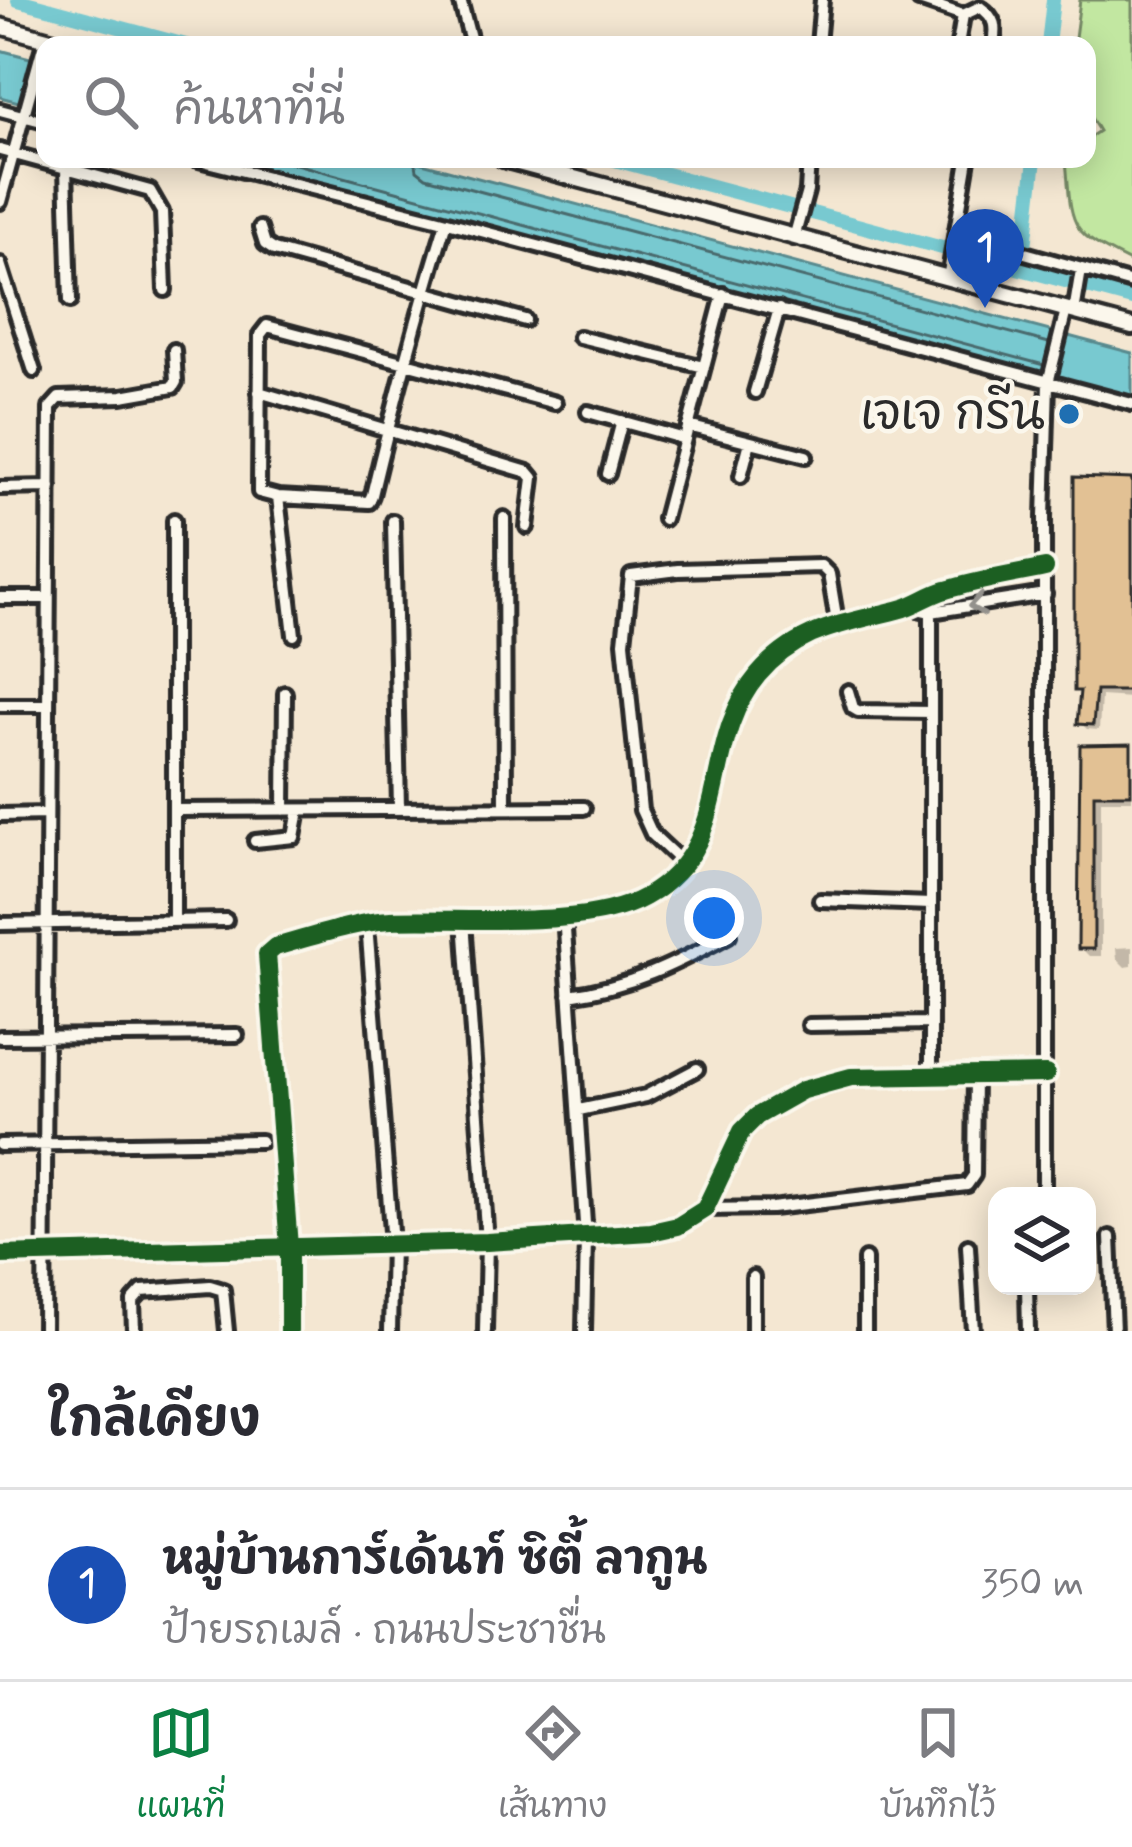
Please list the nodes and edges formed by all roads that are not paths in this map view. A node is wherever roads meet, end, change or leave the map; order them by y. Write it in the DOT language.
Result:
graph roads {
  1 [pos="460,0"];
  2 [pos="822,0"];
  3 [pos="919,0"];
  4 [pos="980,3"];
  5 [pos="963,15"];
  6 [pos="0,26"];
  7 [pos="36,36"];
  8 [pos="470,36"];
  9 [pos="819,36"];
  10 [pos="960,36"];
  11 [pos="994,36"];
  12 [pos="36,77"];
  13 [pos="0,110"];
  14 [pos="27,112"];
  15 [pos="36,117"];
  16 [pos="0,150"];
  17 [pos="14,153"];
  18 [pos="36,159"];
  19 [pos="65,168"];
  20 [pos="231,168"];
  21 [pos="536,168"];
  22 [pos="808,168"];
  23 [pos="967,168"];
  24 [pos="0,202"];
  25 [pos="446,222"];
  26 [pos="260,228"];
  27 [pos="956,237"];
  28 [pos="794,238"];
  29 [pos="0,264"];
  30 [pos="1081,273"];
  31 [pos="948,279"];
  32 [pos="1132,284"];
  33 [pos="165,290"];
  34 [pos="424,292"];
  35 [pos="723,294"];
  36 [pos="70,302"];
  37 [pos="779,309"];
  38 [pos="1070,311"];
  39 [pos="526,320"];
  40 [pos="1132,327"];
  41 [pos="579,337"];
  42 [pos="174,350"];
  43 [pos="406,362"];
  44 [pos="704,367"];
  45 [pos="34,371"];
  46 [pos="1048,382"];
  47 [pos="259,392"];
  48 [pos="754,392"];
  49 [pos="555,404"];
  50 [pos="1132,404"];
  51 [pos="588,412"];
  52 [pos="622,421"];
  53 [pos="388,431"];
  54 [pos="687,433"];
  55 [pos="750,442"];
  56 [pos="806,456"];
  57 [pos="608,474"];
  58 [pos="741,476"];
  59 [pos="50,487"];
  60 [pos="0,488"];
  61 [pos="278,497"];
  62 [pos="504,518"];
  63 [pos="664,519"];
  64 [pos="174,520"];
  65 [pos="393,521"];
  66 [pos="527,527"];
  67 [pos="1045,568"];
  68 [pos="1045,594"];
  69 [pos="932,595"];
  70 [pos="0,598"];
  71 [pos="46,598"];
  72 [pos="909,607"];
  73 [pos="932,612"];
  74 [pos="837,622"];
  75 [pos="294,635"];
  76 [pos="848,691"];
  77 [pos="285,693"];
  78 [pos="47,704"];
  79 [pos="0,705"];
  80 [pos="932,712"];
  81 [pos="506,807"];
  82 [pos="399,808"];
  83 [pos="584,808"];
  84 [pos="174,810"];
  85 [pos="284,810"];
  86 [pos="299,810"];
  87 [pos="46,814"];
  88 [pos="0,815"];
  89 [pos="256,841"];
  90 [pos="685,864"];
  91 [pos="820,900"];
  92 [pos="931,904"];
  93 [pos="564,915"];
  94 [pos="226,920"];
  95 [pos="464,920"];
  96 [pos="174,921"];
  97 [pos="48,923"];
  98 [pos="0,924"];
  99 [pos="368,924"];
  100 [pos="729,934"];
  101 [pos="569,995"];
  102 [pos="931,1023"];
  103 [pos="809,1025"];
  104 [pos="237,1035"];
  105 [pos="48,1036"];
  106 [pos="0,1037"];
  107 [pos="698,1069"];
  108 [pos="975,1073"];
  109 [pos="931,1074"];
  110 [pos="1046,1074"];
  111 [pos="579,1110"];
  112 [pos="261,1141"];
  113 [pos="0,1145"];
  114 [pos="46,1145"];
  115 [pos="1044,1187"];
  116 [pos="705,1209"];
  117 [pos="1111,1237"];
  118 [pos="586,1238"];
  119 [pos="487,1243"];
  120 [pos="392,1244"];
  121 [pos="968,1246"];
  122 [pos="289,1247"];
  123 [pos="0,1255"];
  124 [pos="45,1255"];
  125 [pos="865,1258"];
  126 [pos="753,1277"];
  127 [pos="1027,1295"];
  128 [pos="44,1331"];
  129 [pos="134,1331"];
  130 [pos="227,1331"];
  131 [pos="289,1331"];
  132 [pos="390,1331"];
  133 [pos="485,1331"];
  134 [pos="584,1331"];
  135 [pos="753,1331"];
  136 [pos="865,1331"];
  137 [pos="973,1331"];
  138 [pos="1028,1331"];
  139 [pos="1114,1331"];
  1 -- 8 [label="street"];
  2 -- 9 [label="street"];
  3 -- 5 [label="street"];
  4 -- 5 [label="street"];
  4 -- 11 [label="street"];
  5 -- 10 [label="street"];
  6 -- 7 [label="main road"];
  12 -- 14 [label="street"];
  13 -- 14 [label="street"];
  14 -- 15 [label="street"];
  14 -- 17 [label="street"];
  16 -- 17 [label="street"];
  17 -- 18 [label="street"];
  17 -- 24 [label="street"];
  19 -- 33 [label="street"];
  19 -- 36 [label="street"];
  20 -- 25 [label="street"];
  21 -- 28 [label="main road"];
  22 -- 28 [label="street"];
  23 -- 27 [label="street"];
  25 -- 34 [label="street"];
  25 -- 35 [label="street"];
  26 -- 34 [label="street"];
  27 -- 30 [label="street"];
  27 -- 31 [label="street"];
  28 -- 31 [label="main road"];
  29 -- 45 [label="street"];
  30 -- 32 [label="street"];
  30 -- 38 [label="street"];
  31 -- 38 [label="main road"];
  34 -- 39 [label="street"];
  34 -- 43 [label="street"];
  35 -- 37 [label="street"];
  35 -- 44 [label="street"];
  37 -- 46 [label="street"];
  37 -- 48 [label="street"];
  38 -- 40 [label="main road"];
  38 -- 46 [label="street"];
  41 -- 44 [label="street"];
  42 -- 59 [label="street"];
  43 -- 47 [label="street"];
  43 -- 49 [label="street"];
  43 -- 53 [label="street"];
  44 -- 54 [label="street"];
  46 -- 50 [label="street"];
  46 -- 67 [label="street"];
  47 -- 53 [label="street"];
  47 -- 61 [label="street"];
  51 -- 52 [label="street"];
  52 -- 54 [label="street"];
  52 -- 57 [label="street"];
  53 -- 61 [label="street"];
  53 -- 66 [label="street"];
  54 -- 55 [label="street"];
  54 -- 63 [label="street"];
  55 -- 56 [label="street"];
  55 -- 58 [label="street"];
  59 -- 60 [label="street"];
  59 -- 71 [label="street"];
  61 -- 75 [label="street"];
  62 -- 81 [label="street"];
  64 -- 84 [label="street"];
  65 -- 82 [label="street"];
  67 -- 68 [label="street"];
  67 -- 69 [label="street"];
  68 -- 73 [label="street, one-way"];
  68 -- 110 [label="street"];
  69 -- 72 [label="street"];
  69 -- 73 [label="street"];
  70 -- 71 [label="street"];
  71 -- 78 [label="street"];
  72 -- 73 [label="street"];
  72 -- 74 [label="street"];
  73 -- 80 [label="street"];
  74 -- 90 [label="street"];
  74 -- 90 [label="street"];
  76 -- 80 [label="street"];
  77 -- 85 [label="street"];
  78 -- 79 [label="street"];
  78 -- 87 [label="street"];
  80 -- 92 [label="street"];
  81 -- 82 [label="street"];
  81 -- 83 [label="street"];
  82 -- 86 [label="street"];
  84 -- 85 [label="street"];
  84 -- 96 [label="street"];
  85 -- 86 [label="street"];
  86 -- 89 [label="street"];
  87 -- 88 [label="street"];
  87 -- 97 [label="street"];
  90 -- 93 [label="street"];
  91 -- 92 [label="street"];
  92 -- 102 [label="street"];
  93 -- 95 [label="street"];
  93 -- 101 [label="street"];
  94 -- 96 [label="street"];
  95 -- 99 [label="street"];
  95 -- 119 [label="street"];
  96 -- 97 [label="street"];
  97 -- 98 [label="street"];
  97 -- 105 [label="street"];
  99 -- 120 [label="street"];
  99 -- 122 [label="street"];
  100 -- 101 [label="street"];
  101 -- 111 [label="street"];
  102 -- 103 [label="street"];
  102 -- 109 [label="street"];
  104 -- 105 [label="street"];
  105 -- 106 [label="street"];
  105 -- 114 [label="street"];
  107 -- 111 [label="street"];
  108 -- 109 [label="street"];
  108 -- 110 [label="street"];
  108 -- 116 [label="street"];
  109 -- 116 [label="street"];
  110 -- 115 [label="street"];
  111 -- 118 [label="street"];
  112 -- 114 [label="street"];
  113 -- 114 [label="street"];
  114 -- 124 [label="street"];
  116 -- 118 [label="street"];
  117 -- 139 [label="street"];
  118 -- 119 [label="street"];
  118 -- 134 [label="street"];
  119 -- 120 [label="street"];
  119 -- 133 [label="street"];
  120 -- 122 [label="street"];
  120 -- 132 [label="street"];
  121 -- 137 [label="street"];
  122 -- 124 [label="street"];
  122 -- 131 [label="street"];
  123 -- 124 [label="street"];
  124 -- 128 [label="street"];
  125 -- 136 [label="street"];
  126 -- 135 [label="street"];
  127 -- 138 [label="street"];
  129 -- 130 [label="street"];
}
